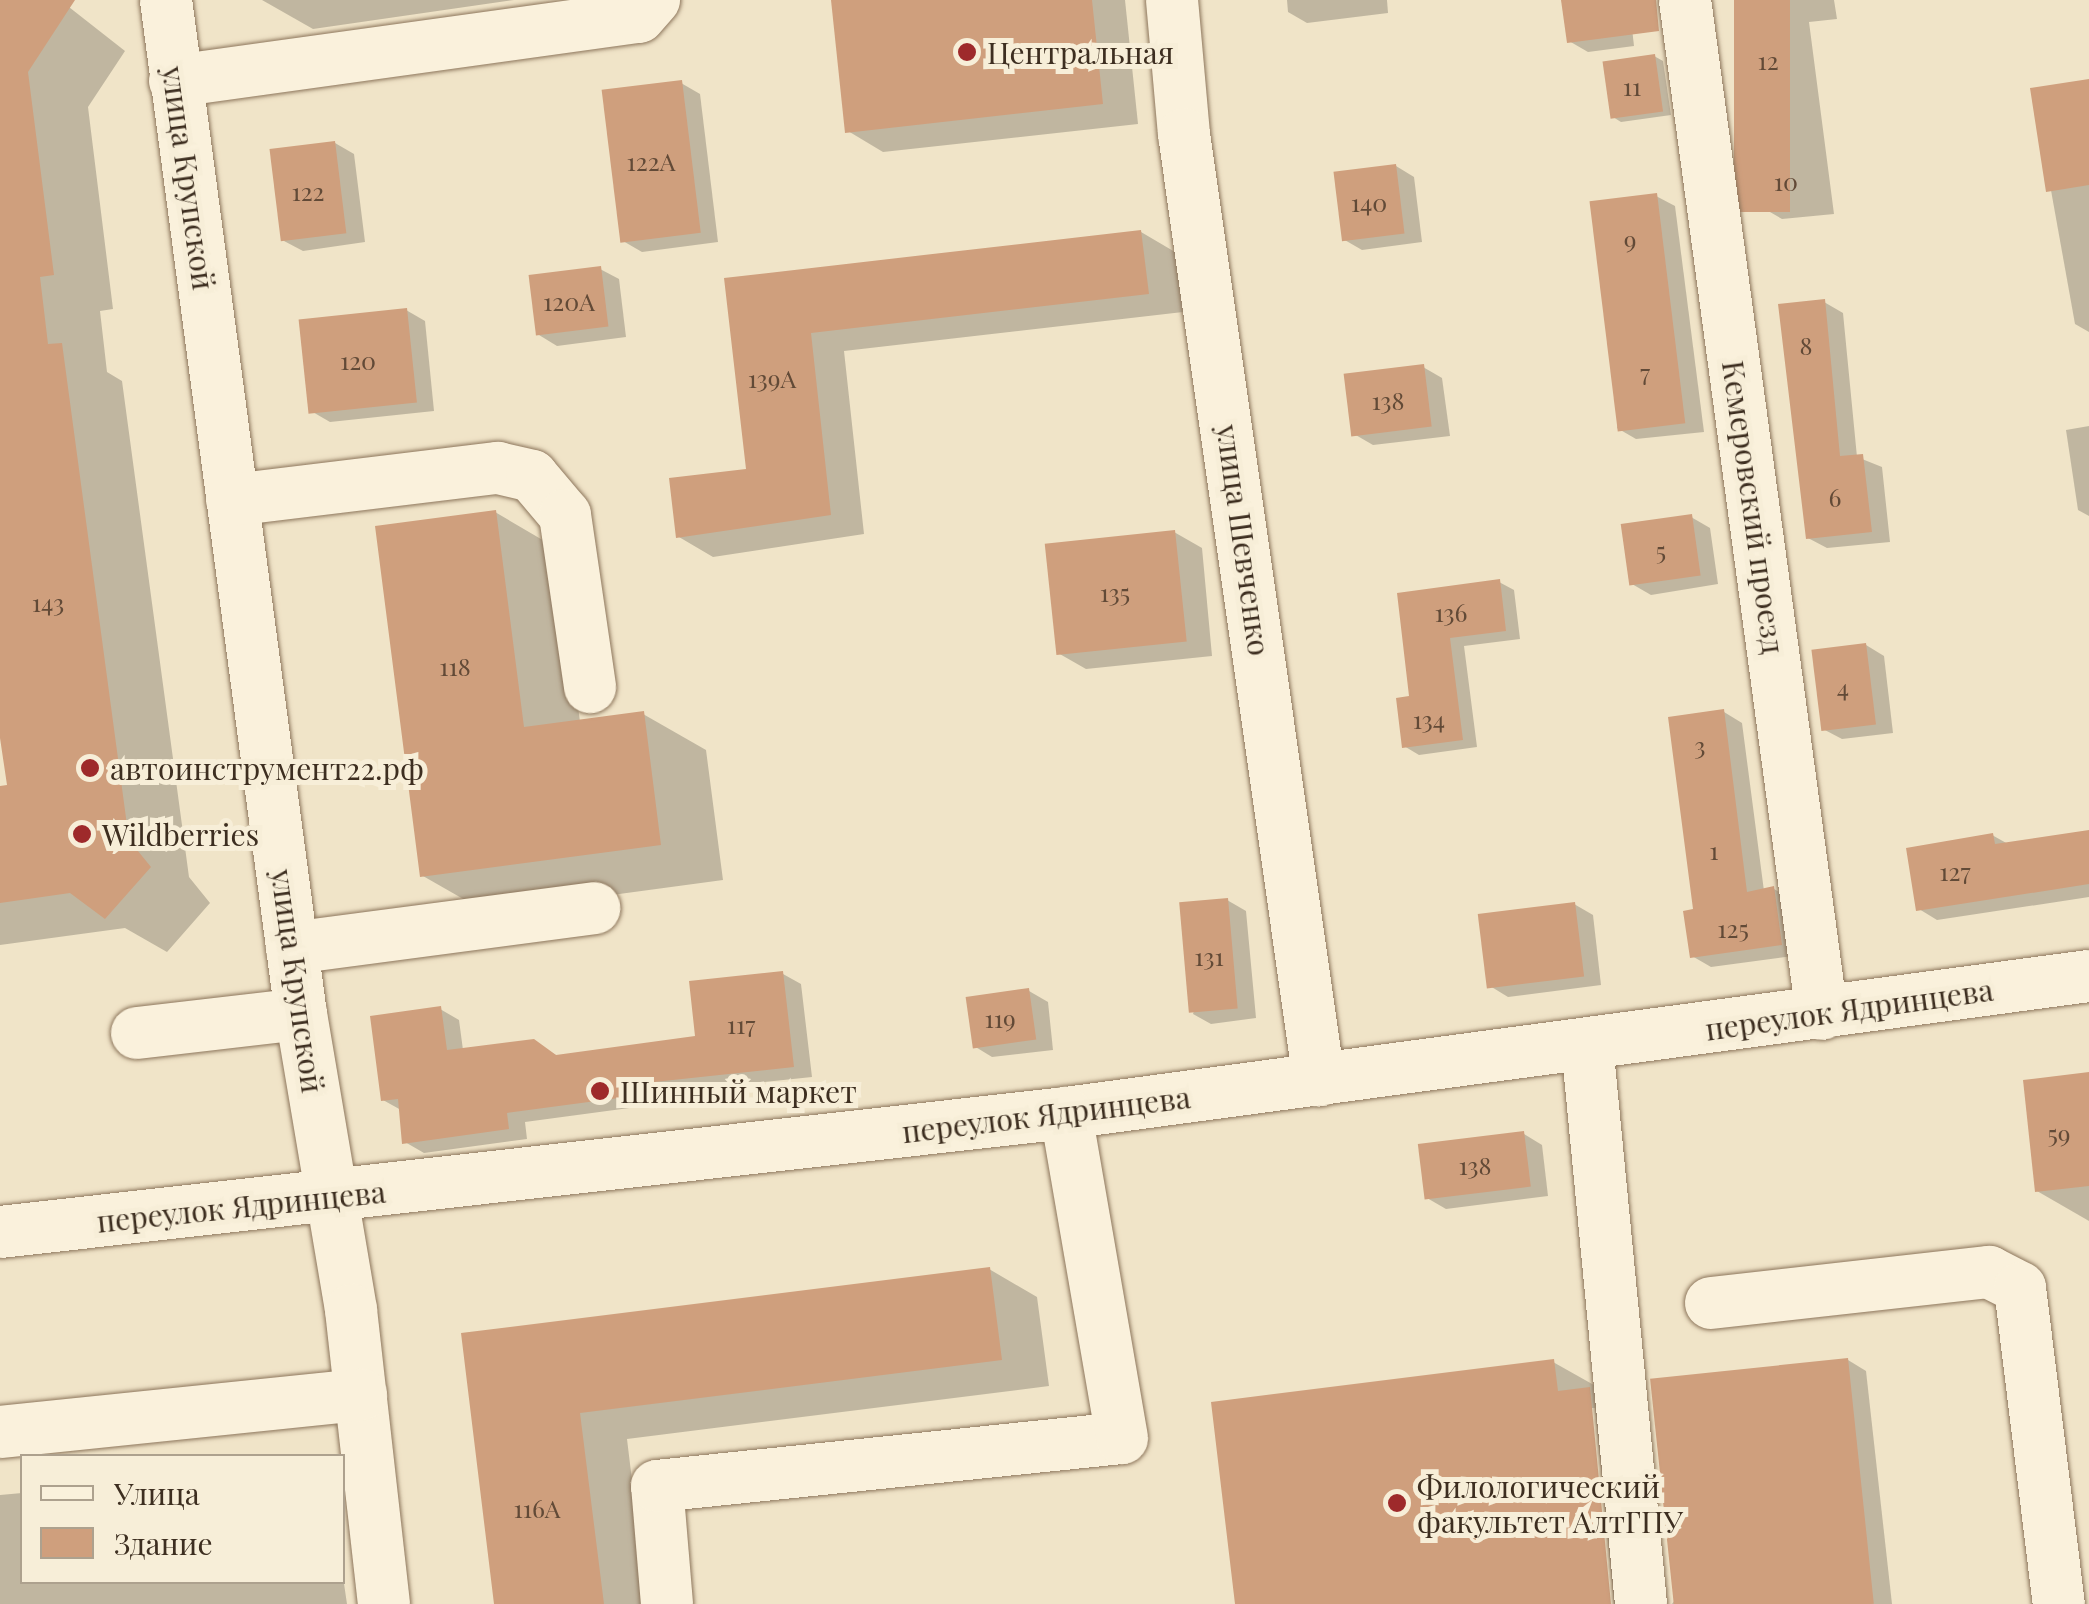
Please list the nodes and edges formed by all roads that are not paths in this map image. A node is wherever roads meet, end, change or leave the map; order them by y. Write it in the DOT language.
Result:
graph roads {
  1 [pos="166,0"];
  2 [pos="654,0"];
  3 [pos="1172,0"];
  4 [pos="1685,0"];
  5 [pos="176,81"];
  6 [pos="232,500"];
  7 [pos="590,687"];
  8 [pos="594,908"];
  9 [pos="292,948"];
  10 [pos="2089,976"];
  11 [pos="301,1014"];
  12 [pos="1822,1014"];
  13 [pos="137,1033"];
  14 [pos="1587,1044"];
  15 [pos="1319,1080"];
  16 [pos="1066,1113"];
  17 [pos="332,1196"];
  18 [pos="0,1232"];
  19 [pos="1710,1303"];
  20 [pos="361,1395"];
  21 [pos="0,1432"];
  22 [pos="384,1604"];
  23 [pos="667,1604"];
  24 [pos="1641,1604"];
  25 [pos="2059,1604"];
  1 -- 5 [label="street, улица Крупской"];
  2 -- 5 [label="street"];
  3 -- 15 [label="street, улица Шевченко"];
  4 -- 12 [label="street, Кемеровский проезд"];
  5 -- 6 [label="street, улица Крупской"];
  6 -- 7 [label="street"];
  6 -- 9 [label="street, улица Крупской"];
  8 -- 9 [label="street"];
  9 -- 11 [label="street, улица Крупской"];
  10 -- 12 [label="street, переулок Ядринцева"];
  11 -- 13 [label="street"];
  11 -- 17 [label="street, улица Крупской"];
  12 -- 14 [label="street, переулок Ядринцева"];
  14 -- 15 [label="street, переулок Ядринцева"];
  14 -- 24 [label="street"];
  15 -- 16 [label="street, переулок Ядринцева"];
  16 -- 17 [label="street, переулок Ядринцева"];
  16 -- 23 [label="street"];
  17 -- 18 [label="street, переулок Ядринцева"];
  17 -- 20 [label="street, улица Крупской"];
  19 -- 25 [label="street"];
  20 -- 21 [label="street"];
  20 -- 22 [label="street, улица Крупской"];
}
